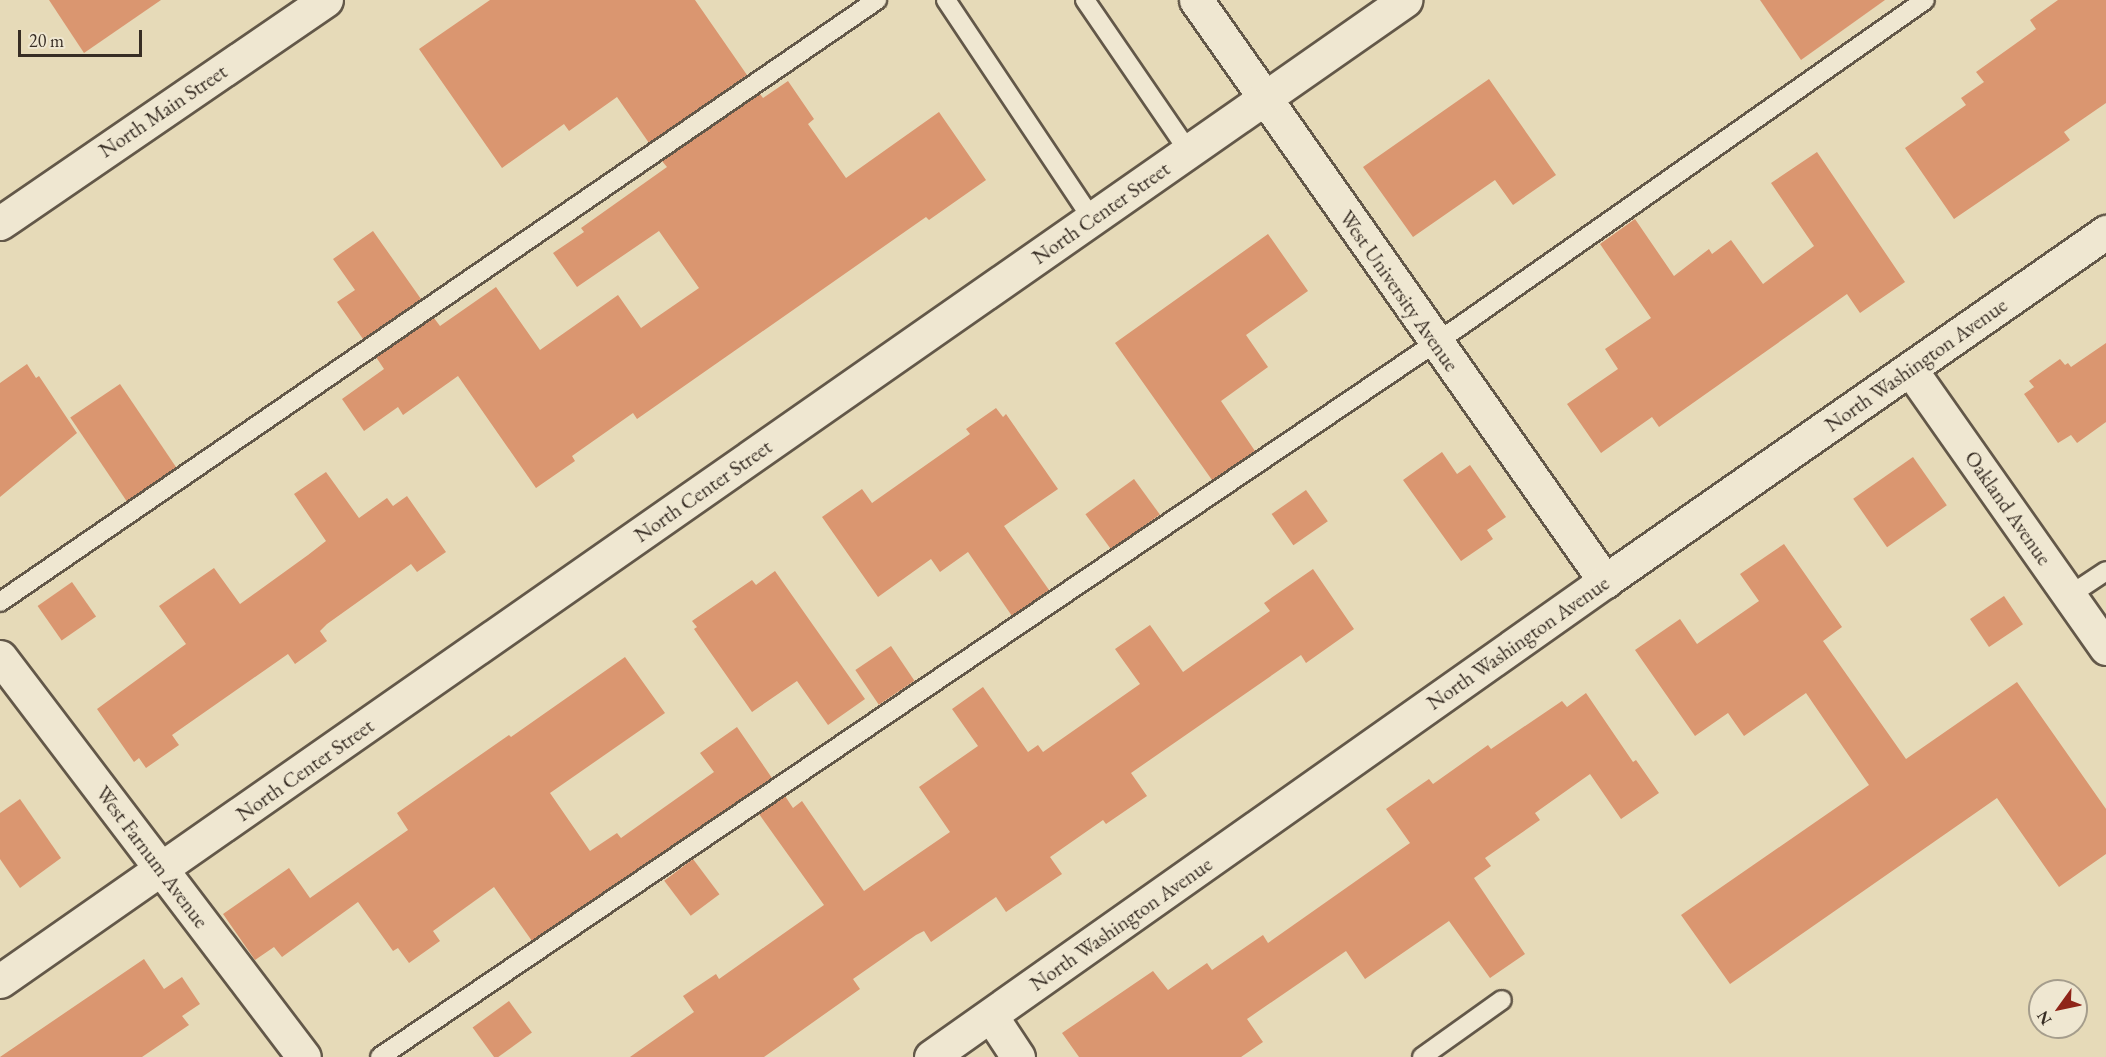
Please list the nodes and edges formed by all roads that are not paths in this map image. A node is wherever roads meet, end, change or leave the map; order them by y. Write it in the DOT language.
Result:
graph roads {
  1 [pos="326,0"];
  2 [pos="877,0"];
  3 [pos="946,0"];
  4 [pos="1085,0"];
  5 [pos="1196,0"];
  6 [pos="1405,0"];
  7 [pos="1925,0"];
  8 [pos="1264,99"];
  9 [pos="1189,152"];
  10 [pos="1092,219"];
  11 [pos="0,223"];
  12 [pos="2106,232"];
  13 [pos="1435,343"];
  14 [pos="1910,369"];
  15 [pos="2106,571"];
  16 [pos="1605,582"];
  17 [pos="2070,596"];
  18 [pos="0,602"];
  19 [pos="2106,648"];
  20 [pos="0,657"];
  21 [pos="161,870"];
  22 [pos="0,981"];
  23 [pos="1502,1000"];
  24 [pos="991,1016"];
  25 [pos="304,1057"];
  26 [pos="380,1057"];
  27 [pos="931,1057"];
  28 [pos="1018,1057"];
  29 [pos="1422,1057"];
  1 -- 11 [label="street, North Main Street"];
  2 -- 18 [label="lane"];
  3 -- 10 [label="lane"];
  4 -- 9 [label="lane"];
  5 -- 8 [label="street, West University Avenue"];
  6 -- 8 [label="street, North Center Street"];
  7 -- 13 [label="lane"];
  8 -- 9 [label="street, North Center Street"];
  8 -- 13 [label="street, West University Avenue"];
  9 -- 10 [label="street, North Center Street"];
  10 -- 21 [label="street, North Center Street"];
  12 -- 14 [label="street, North Washington Avenue"];
  13 -- 16 [label="street, West University Avenue"];
  13 -- 26 [label="lane"];
  14 -- 16 [label="street, North Washington Avenue"];
  14 -- 17 [label="street, Oakland Avenue"];
  15 -- 17 [label="lane"];
  16 -- 24 [label="street, North Washington Avenue"];
  17 -- 19 [label="street, Oakland Avenue"];
  20 -- 21 [label="street, West Farnum Avenue"];
  21 -- 22 [label="street, North Center Street"];
  21 -- 25 [label="street, West Farnum Avenue"];
  23 -- 29 [label="lane"];
  24 -- 27 [label="street, North Washington Avenue"];
  24 -- 28 [label="street"];
}
